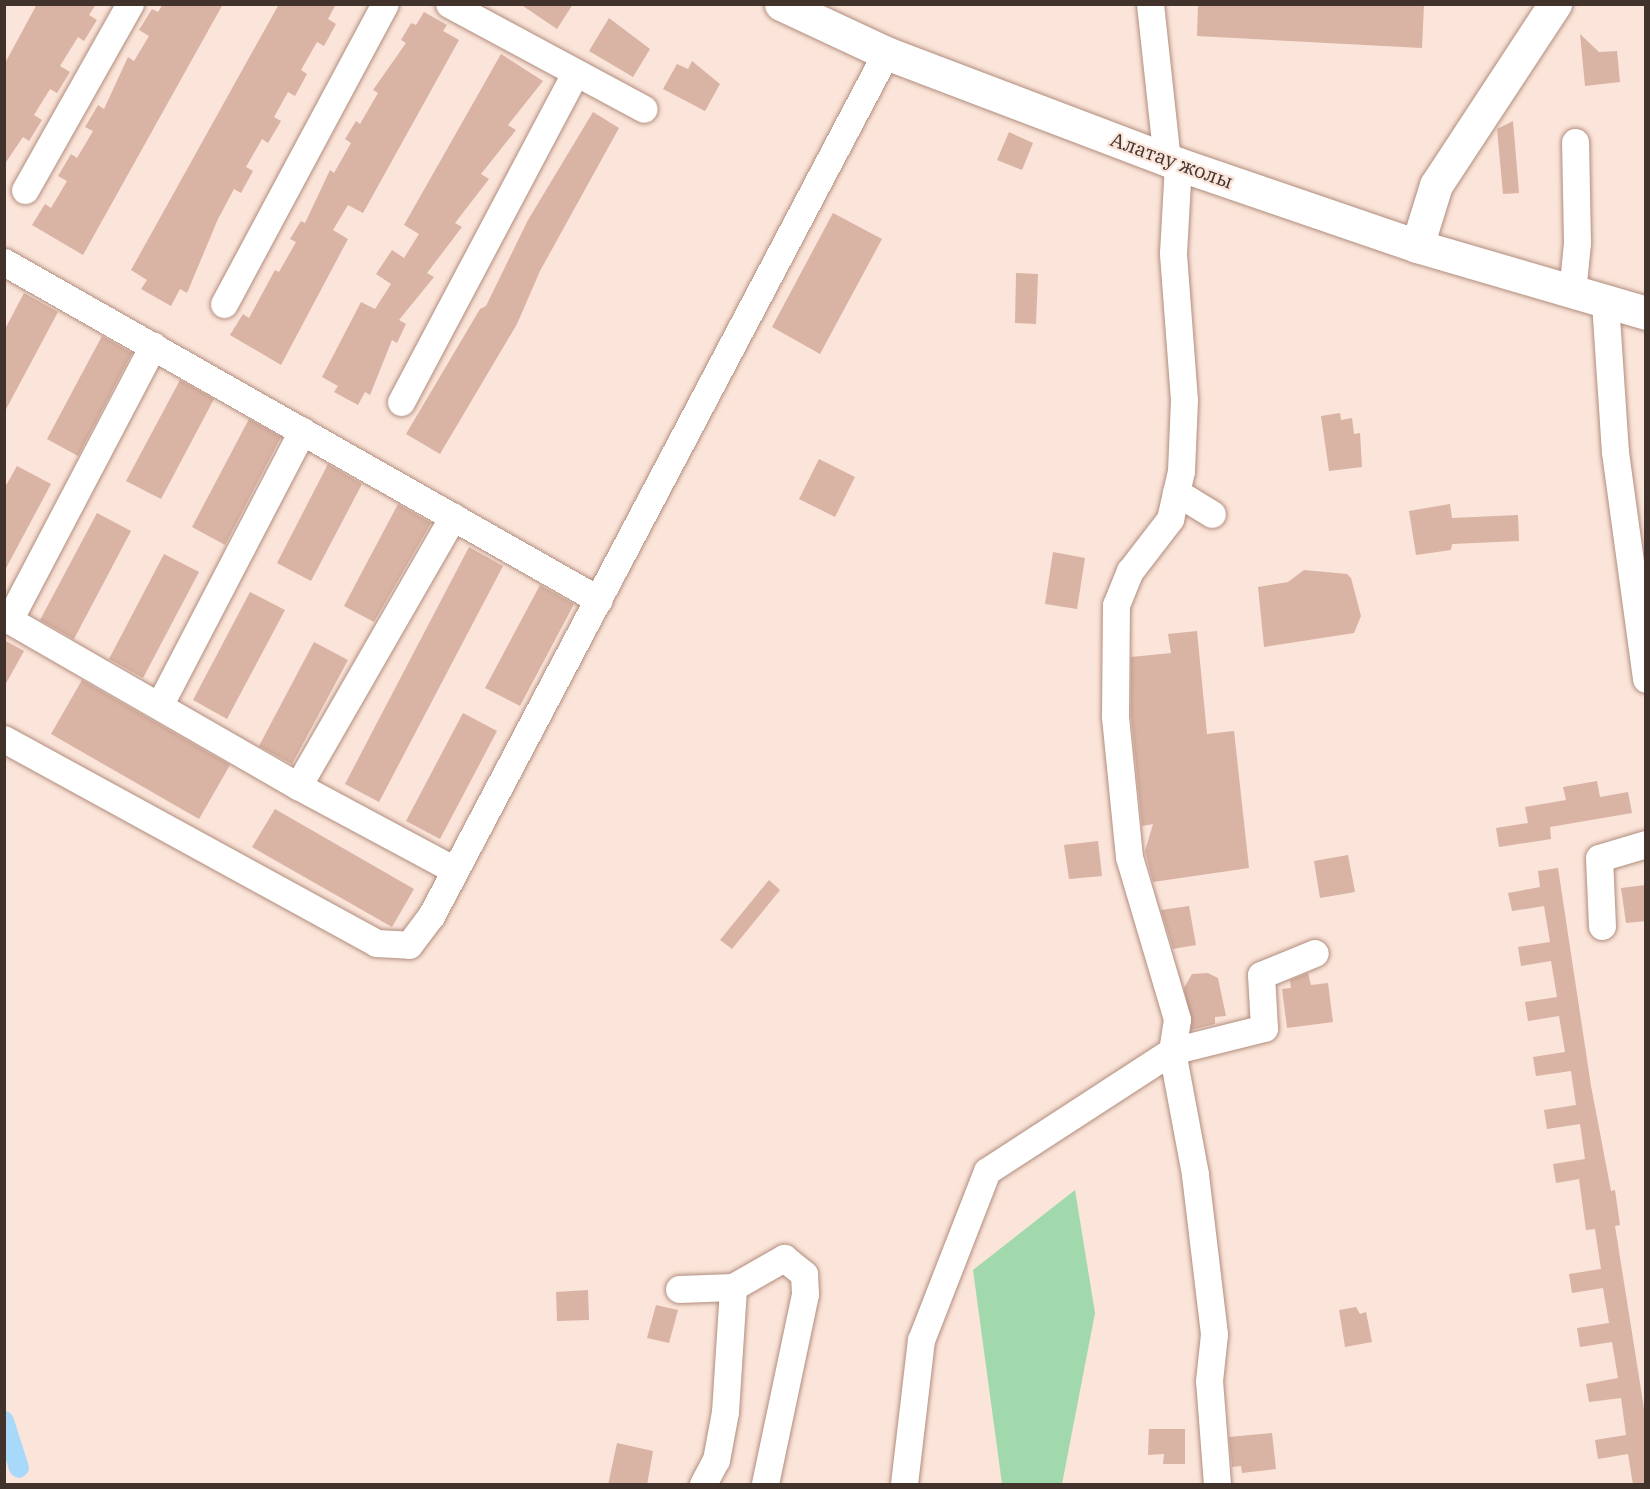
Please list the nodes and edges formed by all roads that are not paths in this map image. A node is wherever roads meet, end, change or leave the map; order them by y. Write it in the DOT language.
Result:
graph roads {
  1 [pos="130,4"];
  2 [pos="385,4"];
  3 [pos="449,4"];
  4 [pos="781,4"];
  5 [pos="1150,4"];
  6 [pos="1555,4"];
  7 [pos="886,53"];
  8 [pos="575,73"];
  9 [pos="644,109"];
  10 [pos="1575,142"];
  11 [pos="1172,161"];
  12 [pos="25,190"];
  13 [pos="1417,246"];
  14 [pos="6,266"];
  15 [pos="1572,293"];
  16 [pos="1605,302"];
  17 [pos="224,304"];
  18 [pos="1646,312"];
  19 [pos="153,346"];
  20 [pos="401,402"];
  21 [pos="302,431"];
  22 [pos="1176,492"];
  23 [pos="1212,514"];
  24 [pos="453,516"];
  25 [pos="599,600"];
  26 [pos="7,619"];
  27 [pos="1646,679"];
  28 [pos="160,704"];
  29 [pos="4,739"];
  30 [pos="298,786"];
  31 [pos="1646,843"];
  32 [pos="453,869"];
  33 [pos="1602,926"];
  34 [pos="1315,953"];
  35 [pos="1172,1051"];
  36 [pos="733,1287"];
  37 [pos="679,1289"];
  38 [pos="703,1485"];
  39 [pos="765,1485"];
  40 [pos="904,1485"];
  41 [pos="1217,1485"];
  1 -- 12 [label="street"];
  2 -- 17 [label="street"];
  3 -- 8 [label="street"];
  4 -- 7 [label="main road, Алатау жолы"];
  5 -- 11 [label="street"];
  6 -- 13 [label="main road"];
  7 -- 11 [label="main road, Алатау жолы"];
  7 -- 25 [label="street"];
  8 -- 9 [label="street"];
  8 -- 20 [label="street"];
  10 -- 15 [label="street"];
  11 -- 13 [label="main road, Алатау жолы"];
  11 -- 22 [label="street"];
  13 -- 15 [label="main road, Алатау жолы"];
  14 -- 19 [label="street"];
  15 -- 16 [label="main road, Алатау жолы"];
  16 -- 18 [label="main road"];
  16 -- 27 [label="street"];
  19 -- 21 [label="street"];
  19 -- 26 [label="street"];
  21 -- 24 [label="street"];
  21 -- 28 [label="street"];
  22 -- 23 [label="street"];
  22 -- 35 [label="street"];
  24 -- 25 [label="street"];
  24 -- 30 [label="street"];
  25 -- 32 [label="street"];
  26 -- 28 [label="street"];
  28 -- 30 [label="street"];
  29 -- 32 [label="street"];
  30 -- 32 [label="street"];
  31 -- 33 [label="street"];
  34 -- 35 [label="street"];
  35 -- 40 [label="street"];
  35 -- 41 [label="street"];
  36 -- 37 [label="street"];
  36 -- 38 [label="street"];
  36 -- 39 [label="street"];
}
